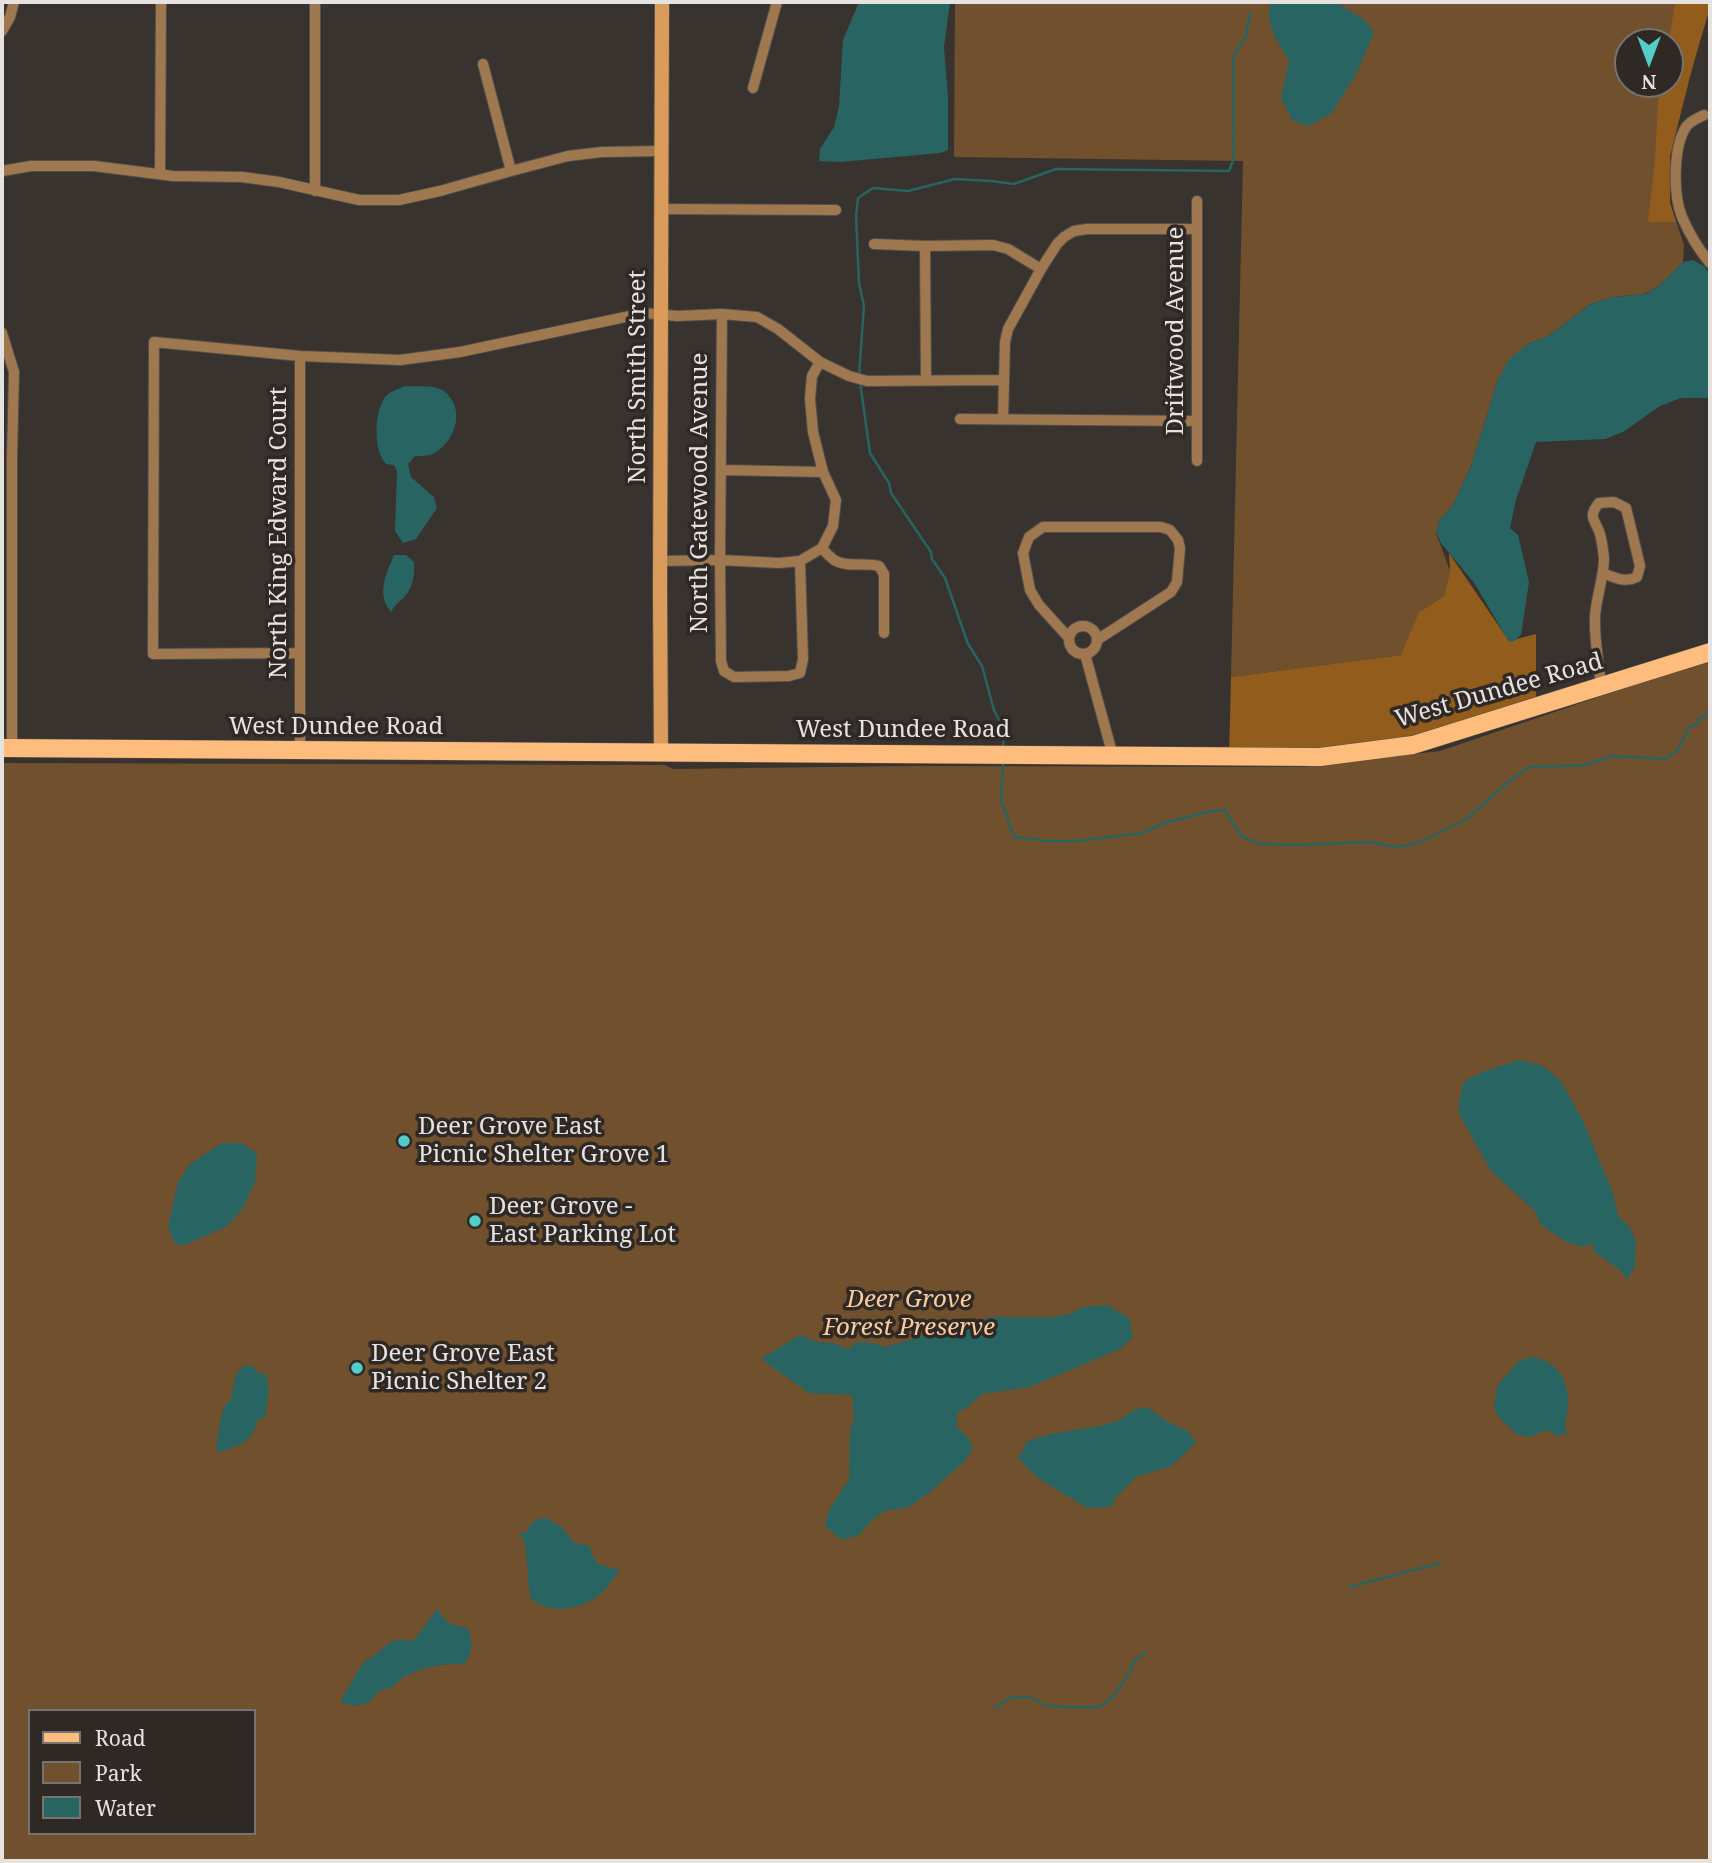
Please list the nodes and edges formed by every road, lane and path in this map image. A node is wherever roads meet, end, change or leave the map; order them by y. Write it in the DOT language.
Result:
graph roads {
  1 [pos="14,2"];
  2 [pos="161,2"];
  3 [pos="315,2"];
  4 [pos="662,2"];
  5 [pos="777,2"];
  6 [pos="2,31"];
  7 [pos="482,64"];
  8 [pos="753,88"];
  9 [pos="1704,115"];
  10 [pos="662,151"];
  11 [pos="511,170"];
  12 [pos="2,171"];
  13 [pos="160,174"];
  14 [pos="315,191"];
  15 [pos="1196,201"];
  16 [pos="661,209"];
  17 [pos="836,210"];
  18 [pos="1197,229"];
  19 [pos="874,244"];
  20 [pos="925,246"];
  21 [pos="1710,263"];
  22 [pos="1041,269"];
  23 [pos="722,314"];
  24 [pos="661,315"];
  25 [pos="2,333"];
  26 [pos="300,356"];
  27 [pos="820,362"];
  28 [pos="926,380"];
  29 [pos="1004,380"];
  30 [pos="960,419"];
  31 [pos="1003,419"];
  32 [pos="1197,421"];
  33 [pos="7,456"];
  34 [pos="1197,461"];
  35 [pos="722,470"];
  36 [pos="823,472"];
  37 [pos="822,548"];
  38 [pos="720,560"];
  39 [pos="660,561"];
  40 [pos="800,561"];
  41 [pos="1603,573"];
  42 [pos="884,633"];
  43 [pos="1069,638"];
  44 [pos="1097,640"];
  45 [pos="1710,652"];
  46 [pos="300,653"];
  47 [pos="1085,654"];
  48 [pos="7,663"];
  49 [pos="1601,686"];
  50 [pos="7,748"];
  51 [pos="300,752"];
  52 [pos="661,753"];
  53 [pos="1113,756"];
  1 -- 6 [label="street"];
  2 -- 13 [label="street"];
  3 -- 14 [label="street"];
  4 -- 10 [label="street, North Smith Street"];
  5 -- 8 [label="street"];
  7 -- 11 [label="street"];
  9 -- 21 [label="street"];
  10 -- 11 [label="street"];
  10 -- 16 [label="street, North Smith Street"];
  11 -- 14 [label="street"];
  12 -- 13 [label="street"];
  13 -- 14 [label="street"];
  15 -- 18 [label="street, Driftwood Avenue"];
  16 -- 17 [label="street"];
  16 -- 24 [label="street, North Smith Street"];
  18 -- 22 [label="street"];
  18 -- 32 [label="street, Driftwood Avenue"];
  19 -- 20 [label="street"];
  20 -- 22 [label="street"];
  20 -- 28 [label="street"];
  22 -- 29 [label="street"];
  23 -- 24 [label="street"];
  23 -- 27 [label="street"];
  23 -- 35 [label="street, North Gatewood Avenue"];
  24 -- 26 [label="street"];
  24 -- 39 [label="street, North Smith Street"];
  25 -- 33 [label="street"];
  26 -- 46 [label="street, North King Edward Court"];
  26 -- 46 [label="street"];
  27 -- 28 [label="street"];
  27 -- 36 [label="street"];
  28 -- 29 [label="street"];
  29 -- 31 [label="street"];
  30 -- 31 [label="street"];
  31 -- 32 [label="street"];
  32 -- 34 [label="street, Driftwood Avenue"];
  33 -- 48 [label="street"];
  35 -- 36 [label="street"];
  35 -- 38 [label="street, North Gatewood Avenue"];
  36 -- 37 [label="street"];
  37 -- 40 [label="street"];
  37 -- 42 [label="street"];
  38 -- 39 [label="street"];
  38 -- 40 [label="street"];
  38 -- 40 [label="street, North Gatewood Avenue"];
  39 -- 52 [label="street, North Smith Street"];
  41 -- 41 [label="street"];
  41 -- 49 [label="street"];
  43 -- 44 [label="street"];
  43 -- 44 [label="street"];
  43 -- 47 [label="street"];
  44 -- 47 [label="street"];
  45 -- 49 [label="main road, West Dundee Road"];
  46 -- 51 [label="street, North King Edward Court"];
  47 -- 53 [label="street"];
  48 -- 50 [label="street"];
  49 -- 53 [label="main road, West Dundee Road"];
  50 -- 51 [label="main road, West Dundee Road"];
  51 -- 52 [label="main road, West Dundee Road"];
  52 -- 53 [label="main road, West Dundee Road"];
}
